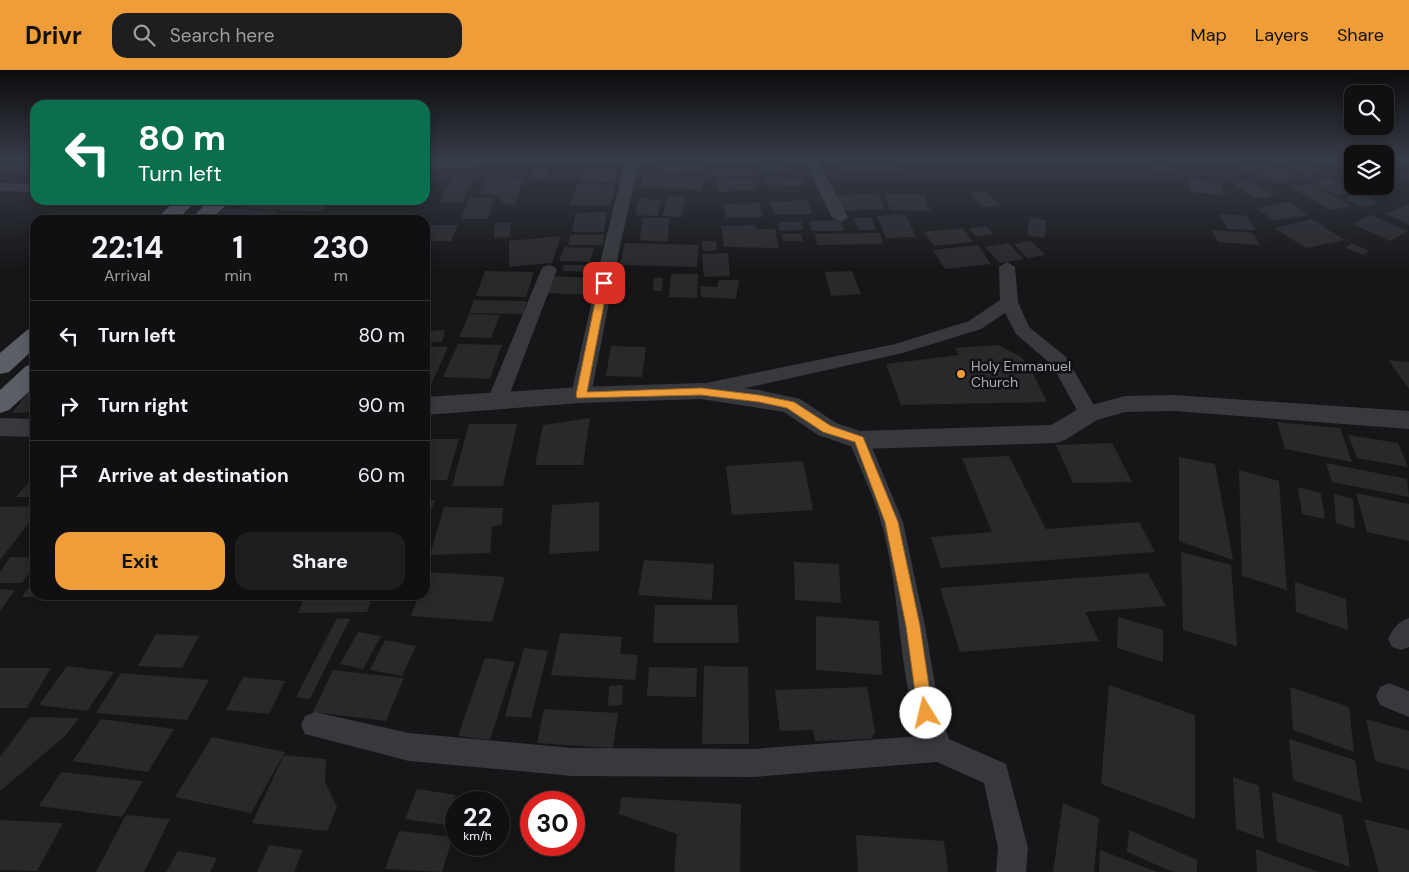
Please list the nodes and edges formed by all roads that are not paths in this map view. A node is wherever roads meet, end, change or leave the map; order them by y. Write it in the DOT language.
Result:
graph roads {
  1 [pos="624,196"];
  2 [pos="829,196"];
  3 [pos="182,205"];
  4 [pos="216,205"];
  5 [pos="171,215"];
  6 [pos="204,215"];
  7 [pos="840,217"];
  8 [pos="1007,267"];
  9 [pos="549,270"];
  10 [pos="1009,302"];
  11 [pos="30,339"];
  12 [pos="0,366"];
  13 [pos="30,377"];
  14 [pos="701,391"];
  15 [pos="581,395"];
  16 [pos="497,401"];
  17 [pos="0,404"];
  18 [pos="430,406"];
  19 [pos="1089,414"];
  20 [pos="1409,420"];
  21 [pos="0,427"];
  22 [pos="30,428"];
  23 [pos="859,440"];
  24 [pos="315,725"];
  25 [pos="938,748"];
  26 [pos="1011,872"];
  1 -- 15 [label="street"];
  2 -- 7 [label="street"];
  3 -- 5 [label="highway"];
  4 -- 6 [label="highway"];
  8 -- 10 [label="street"];
  9 -- 16 [label="street"];
  10 -- 14 [label="street"];
  10 -- 19 [label="street"];
  11 -- 12 [label="highway"];
  13 -- 17 [label="highway"];
  14 -- 15 [label="street"];
  14 -- 23 [label="street"];
  15 -- 16 [label="street"];
  16 -- 18 [label="street"];
  19 -- 20 [label="street"];
  19 -- 23 [label="street"];
  21 -- 22 [label="street"];
  23 -- 25 [label="street"];
  24 -- 25 [label="street"];
  25 -- 26 [label="street"];
}
